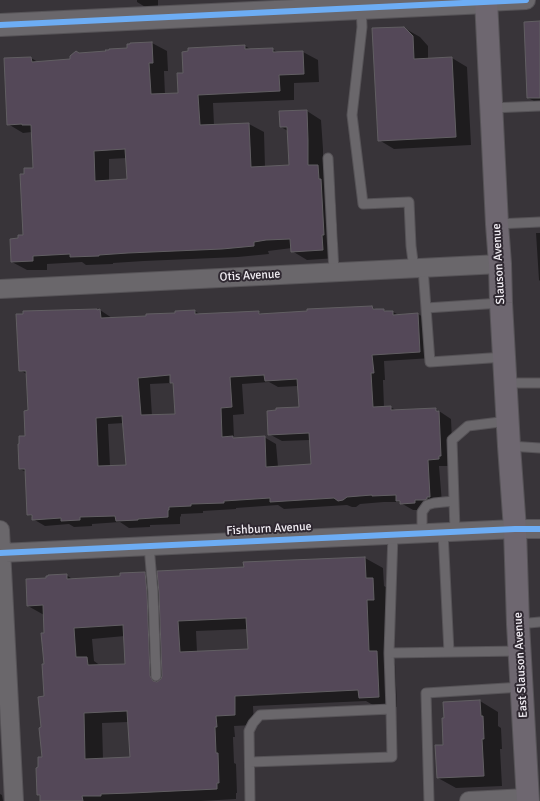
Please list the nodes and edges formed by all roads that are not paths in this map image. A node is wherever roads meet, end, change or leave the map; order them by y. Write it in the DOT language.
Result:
graph roads {
  1 [pos="526,0"];
  2 [pos="486,1"];
  3 [pos="405,3"];
  4 [pos="361,4"];
  5 [pos="0,25"];
  6 [pos="540,106"];
  7 [pos="491,108"];
  8 [pos="328,158"];
  9 [pos="540,222"];
  10 [pos="497,224"];
  11 [pos="500,264"];
  12 [pos="419,268"];
  13 [pos="334,272"];
  14 [pos="0,289"];
  15 [pos="501,303"];
  16 [pos="426,308"];
  17 [pos="504,357"];
  18 [pos="506,383"];
  19 [pos="540,383"];
  20 [pos="508,421"];
  21 [pos="509,446"];
  22 [pos="540,448"];
  23 [pos="454,501"];
  24 [pos="515,529"];
  25 [pos="540,529"];
  26 [pos="0,530"];
  27 [pos="449,532"];
  28 [pos="422,533"];
  29 [pos="393,534"];
  30 [pos="149,546"];
  31 [pos="1,553"];
  32 [pos="540,622"];
  33 [pos="518,624"];
  34 [pos="520,651"];
  35 [pos="449,652"];
  36 [pos="389,653"];
  37 [pos="156,676"];
  38 [pos="522,687"];
  39 [pos="391,708"];
  40 [pos="250,762"];
  41 [pos="528,800"];
  42 [pos="14,801"];
  43 [pos="250,801"];
  44 [pos="429,801"];
  45 [pos="469,801"];
  1 -- 2 [label="street"];
  2 -- 3 [label="street"];
  2 -- 7 [label="main road, Slauson Avenue"];
  3 -- 4 [label="street"];
  4 -- 5 [label="street"];
  4 -- 12 [label="lane"];
  6 -- 7 [label="lane"];
  7 -- 10 [label="main road, Slauson Avenue"];
  8 -- 13 [label="lane"];
  9 -- 10 [label="lane"];
  10 -- 11 [label="main road, Slauson Avenue"];
  11 -- 12 [label="street, Otis Avenue"];
  11 -- 15 [label="main road, Slauson Avenue"];
  12 -- 13 [label="street, Otis Avenue"];
  12 -- 16 [label="lane"];
  13 -- 14 [label="street, Otis Avenue"];
  15 -- 16 [label="lane"];
  15 -- 17 [label="main road, Slauson Avenue"];
  16 -- 17 [label="lane"];
  17 -- 18 [label="main road, Slauson Avenue"];
  18 -- 19 [label="lane"];
  18 -- 20 [label="main road, Slauson Avenue"];
  20 -- 21 [label="main road, Slauson Avenue"];
  20 -- 23 [label="lane"];
  21 -- 22 [label="lane"];
  21 -- 24 [label="main road, Slauson Avenue"];
  23 -- 27 [label="lane"];
  23 -- 28 [label="lane"];
  24 -- 25 [label="street, Fishburn Avenue"];
  24 -- 27 [label="street, Fishburn Avenue"];
  24 -- 33 [label="main road, East Slauson Avenue"];
  26 -- 31 [label="street"];
  27 -- 28 [label="street, Fishburn Avenue"];
  27 -- 35 [label="lane"];
  28 -- 29 [label="street, Fishburn Avenue"];
  29 -- 30 [label="street, Fishburn Avenue"];
  29 -- 36 [label="lane"];
  30 -- 31 [label="street, Fishburn Avenue"];
  30 -- 37 [label="lane"];
  31 -- 42 [label="street"];
  32 -- 33 [label="lane"];
  33 -- 34 [label="main road, East Slauson Avenue"];
  34 -- 35 [label="lane"];
  34 -- 38 [label="main road, East Slauson Avenue"];
  35 -- 36 [label="lane"];
  36 -- 39 [label="lane"];
  38 -- 41 [label="main road, East Slauson Avenue"];
  38 -- 44 [label="lane"];
  39 -- 40 [label="lane"];
  39 -- 40 [label="lane"];
  40 -- 43 [label="lane"];
  41 -- 45 [label="street"];
}
